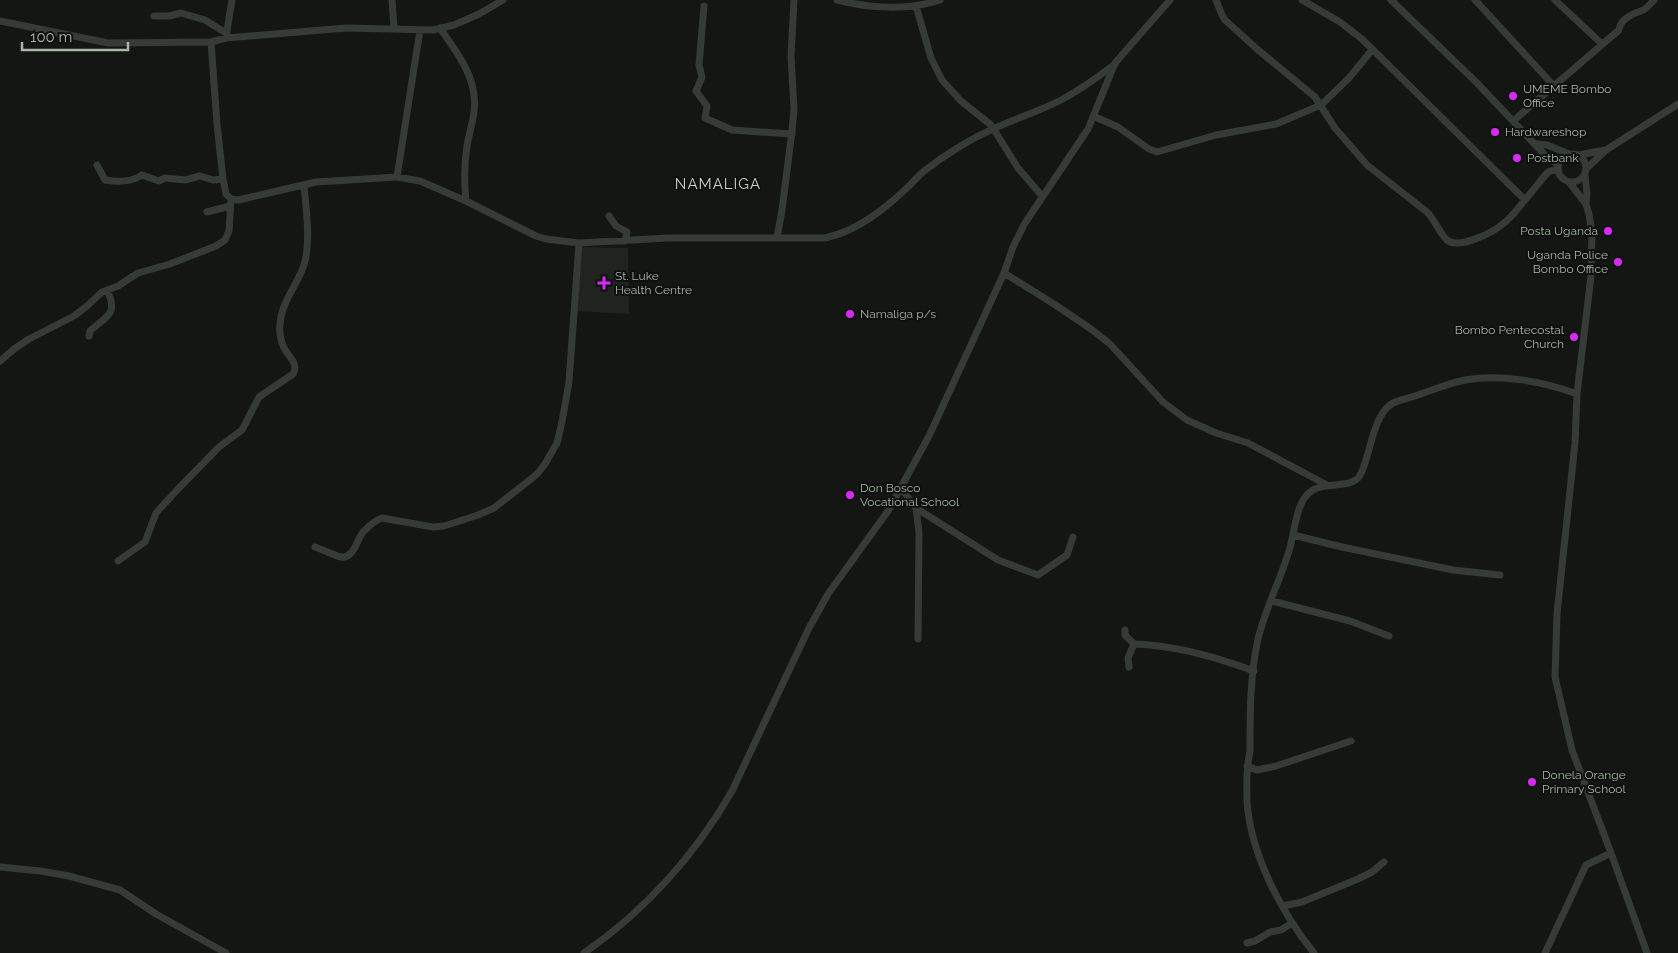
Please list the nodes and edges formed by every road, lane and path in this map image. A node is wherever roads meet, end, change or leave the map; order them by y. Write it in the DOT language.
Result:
graph roads {
  1 [pos="232,0"];
  2 [pos="392,0"];
  3 [pos="503,0"];
  4 [pos="794,0"];
  5 [pos="837,0"];
  6 [pos="940,0"];
  7 [pos="1170,0"];
  8 [pos="1216,0"];
  9 [pos="1302,0"];
  10 [pos="1391,0"];
  11 [pos="1475,0"];
  12 [pos="1555,0"];
  13 [pos="1654,0"];
  14 [pos="704,6"];
  15 [pos="916,6"];
  16 [pos="154,16"];
  17 [pos="0,21"];
  18 [pos="440,28"];
  19 [pos="394,29"];
  20 [pos="420,30"];
  21 [pos="226,36"];
  22 [pos="212,42"];
  23 [pos="1602,44"];
  24 [pos="1372,50"];
  25 [pos="1115,64"];
  26 [pos="1554,86"];
  27 [pos="1678,104"];
  28 [pos="1321,106"];
  29 [pos="1093,116"];
  30 [pos="1513,121"];
  31 [pos="994,129"];
  32 [pos="792,134"];
  33 [pos="1537,144"];
  34 [pos="1606,150"];
  35 [pos="1569,154"];
  36 [pos="1579,155"];
  37 [pos="98,165"];
  38 [pos="1558,168"];
  39 [pos="1585,172"];
  40 [pos="397,177"];
  41 [pos="223,179"];
  42 [pos="1569,182"];
  43 [pos="304,185"];
  44 [pos="1042,196"];
  45 [pos="1525,200"];
  46 [pos="466,201"];
  47 [pos="231,202"];
  48 [pos="1586,204"];
  49 [pos="207,212"];
  50 [pos="609,216"];
  51 [pos="777,237"];
  52 [pos="625,240"];
  53 [pos="578,243"];
  54 [pos="1004,273"];
  55 [pos="106,290"];
  56 [pos="89,336"];
  57 [pos="0,361"];
  58 [pos="1577,394"];
  59 [pos="1327,485"];
  60 [pos="901,488"];
  61 [pos="916,508"];
  62 [pos="1293,534"];
  63 [pos="1073,537"];
  64 [pos="315,547"];
  65 [pos="118,562"];
  66 [pos="1500,575"];
  67 [pos="1272,601"];
  68 [pos="1125,630"];
  69 [pos="1389,636"];
  70 [pos="918,639"];
  71 [pos="1134,644"];
  72 [pos="1129,667"];
  73 [pos="1254,671"];
  74 [pos="1351,741"];
  75 [pos="1248,766"];
  76 [pos="1611,853"];
  77 [pos="1384,862"];
  78 [pos="0,867"];
  79 [pos="1283,906"];
  80 [pos="1292,923"];
  81 [pos="1247,943"];
  82 [pos="586,952"];
  83 [pos="226,953"];
  84 [pos="1314,953"];
  85 [pos="1545,953"];
  86 [pos="1647,953"];
  1 -- 21 [label="street"];
  2 -- 19 [label="street"];
  3 -- 18 [label="street"];
  4 -- 32 [label="street"];
  5 -- 15 [label="street"];
  6 -- 15 [label="street"];
  7 -- 25 [label="street"];
  8 -- 28 [label="street"];
  9 -- 24 [label="street"];
  10 -- 30 [label="street"];
  11 -- 26 [label="street"];
  12 -- 23 [label="street"];
  13 -- 23 [label="street"];
  14 -- 32 [label="street"];
  15 -- 31 [label="street"];
  16 -- 21 [label="street"];
  17 -- 22 [label="street"];
  18 -- 20 [label="street"];
  18 -- 46 [label="street"];
  19 -- 20 [label="street"];
  19 -- 21 [label="street"];
  20 -- 40 [label="street"];
  21 -- 22 [label="street"];
  22 -- 41 [label="street"];
  23 -- 26 [label="street"];
  24 -- 28 [label="street"];
  24 -- 45 [label="street"];
  25 -- 29 [label="street"];
  25 -- 31 [label="street"];
  26 -- 30 [label="street"];
  27 -- 34 [label="street"];
  28 -- 29 [label="street"];
  28 -- 45 [label="street"];
  29 -- 44 [label="street"];
  30 -- 33 [label="street"];
  31 -- 44 [label="street"];
  31 -- 51 [label="street"];
  32 -- 51 [label="street"];
  33 -- 35 [label="street"];
  33 -- 38 [label="street"];
  34 -- 36 [label="street"];
  34 -- 39 [label="street"];
  35 -- 36 [label="street"];
  35 -- 38 [label="street"];
  36 -- 39 [label="street"];
  37 -- 41 [label="street"];
  38 -- 42 [label="street"];
  38 -- 45 [label="street"];
  39 -- 42 [label="street"];
  39 -- 48 [label="street"];
  40 -- 43 [label="street"];
  40 -- 46 [label="street"];
  41 -- 47 [label="street"];
  42 -- 48 [label="street"];
  43 -- 47 [label="street"];
  43 -- 65 [label="street"];
  44 -- 54 [label="street"];
  46 -- 53 [label="street"];
  47 -- 49 [label="street"];
  47 -- 55 [label="street"];
  48 -- 58 [label="street"];
  50 -- 52 [label="street"];
  51 -- 52 [label="street"];
  52 -- 53 [label="street"];
  53 -- 64 [label="street"];
  54 -- 59 [label="street"];
  54 -- 60 [label="street"];
  55 -- 56 [label="street"];
  55 -- 57 [label="street"];
  58 -- 59 [label="street"];
  58 -- 76 [label="street"];
  59 -- 62 [label="street"];
  60 -- 61 [label="street"];
  60 -- 82 [label="street"];
  61 -- 63 [label="street"];
  61 -- 70 [label="street"];
  62 -- 66 [label="street"];
  62 -- 67 [label="street"];
  67 -- 69 [label="street"];
  67 -- 73 [label="street"];
  68 -- 71 [label="street"];
  71 -- 72 [label="street"];
  71 -- 73 [label="street"];
  73 -- 75 [label="street"];
  74 -- 75 [label="street"];
  75 -- 79 [label="street"];
  76 -- 85 [label="street"];
  76 -- 86 [label="street"];
  77 -- 79 [label="street"];
  78 -- 83 [label="street"];
  79 -- 80 [label="street"];
  80 -- 81 [label="street"];
  80 -- 84 [label="street"];
}
